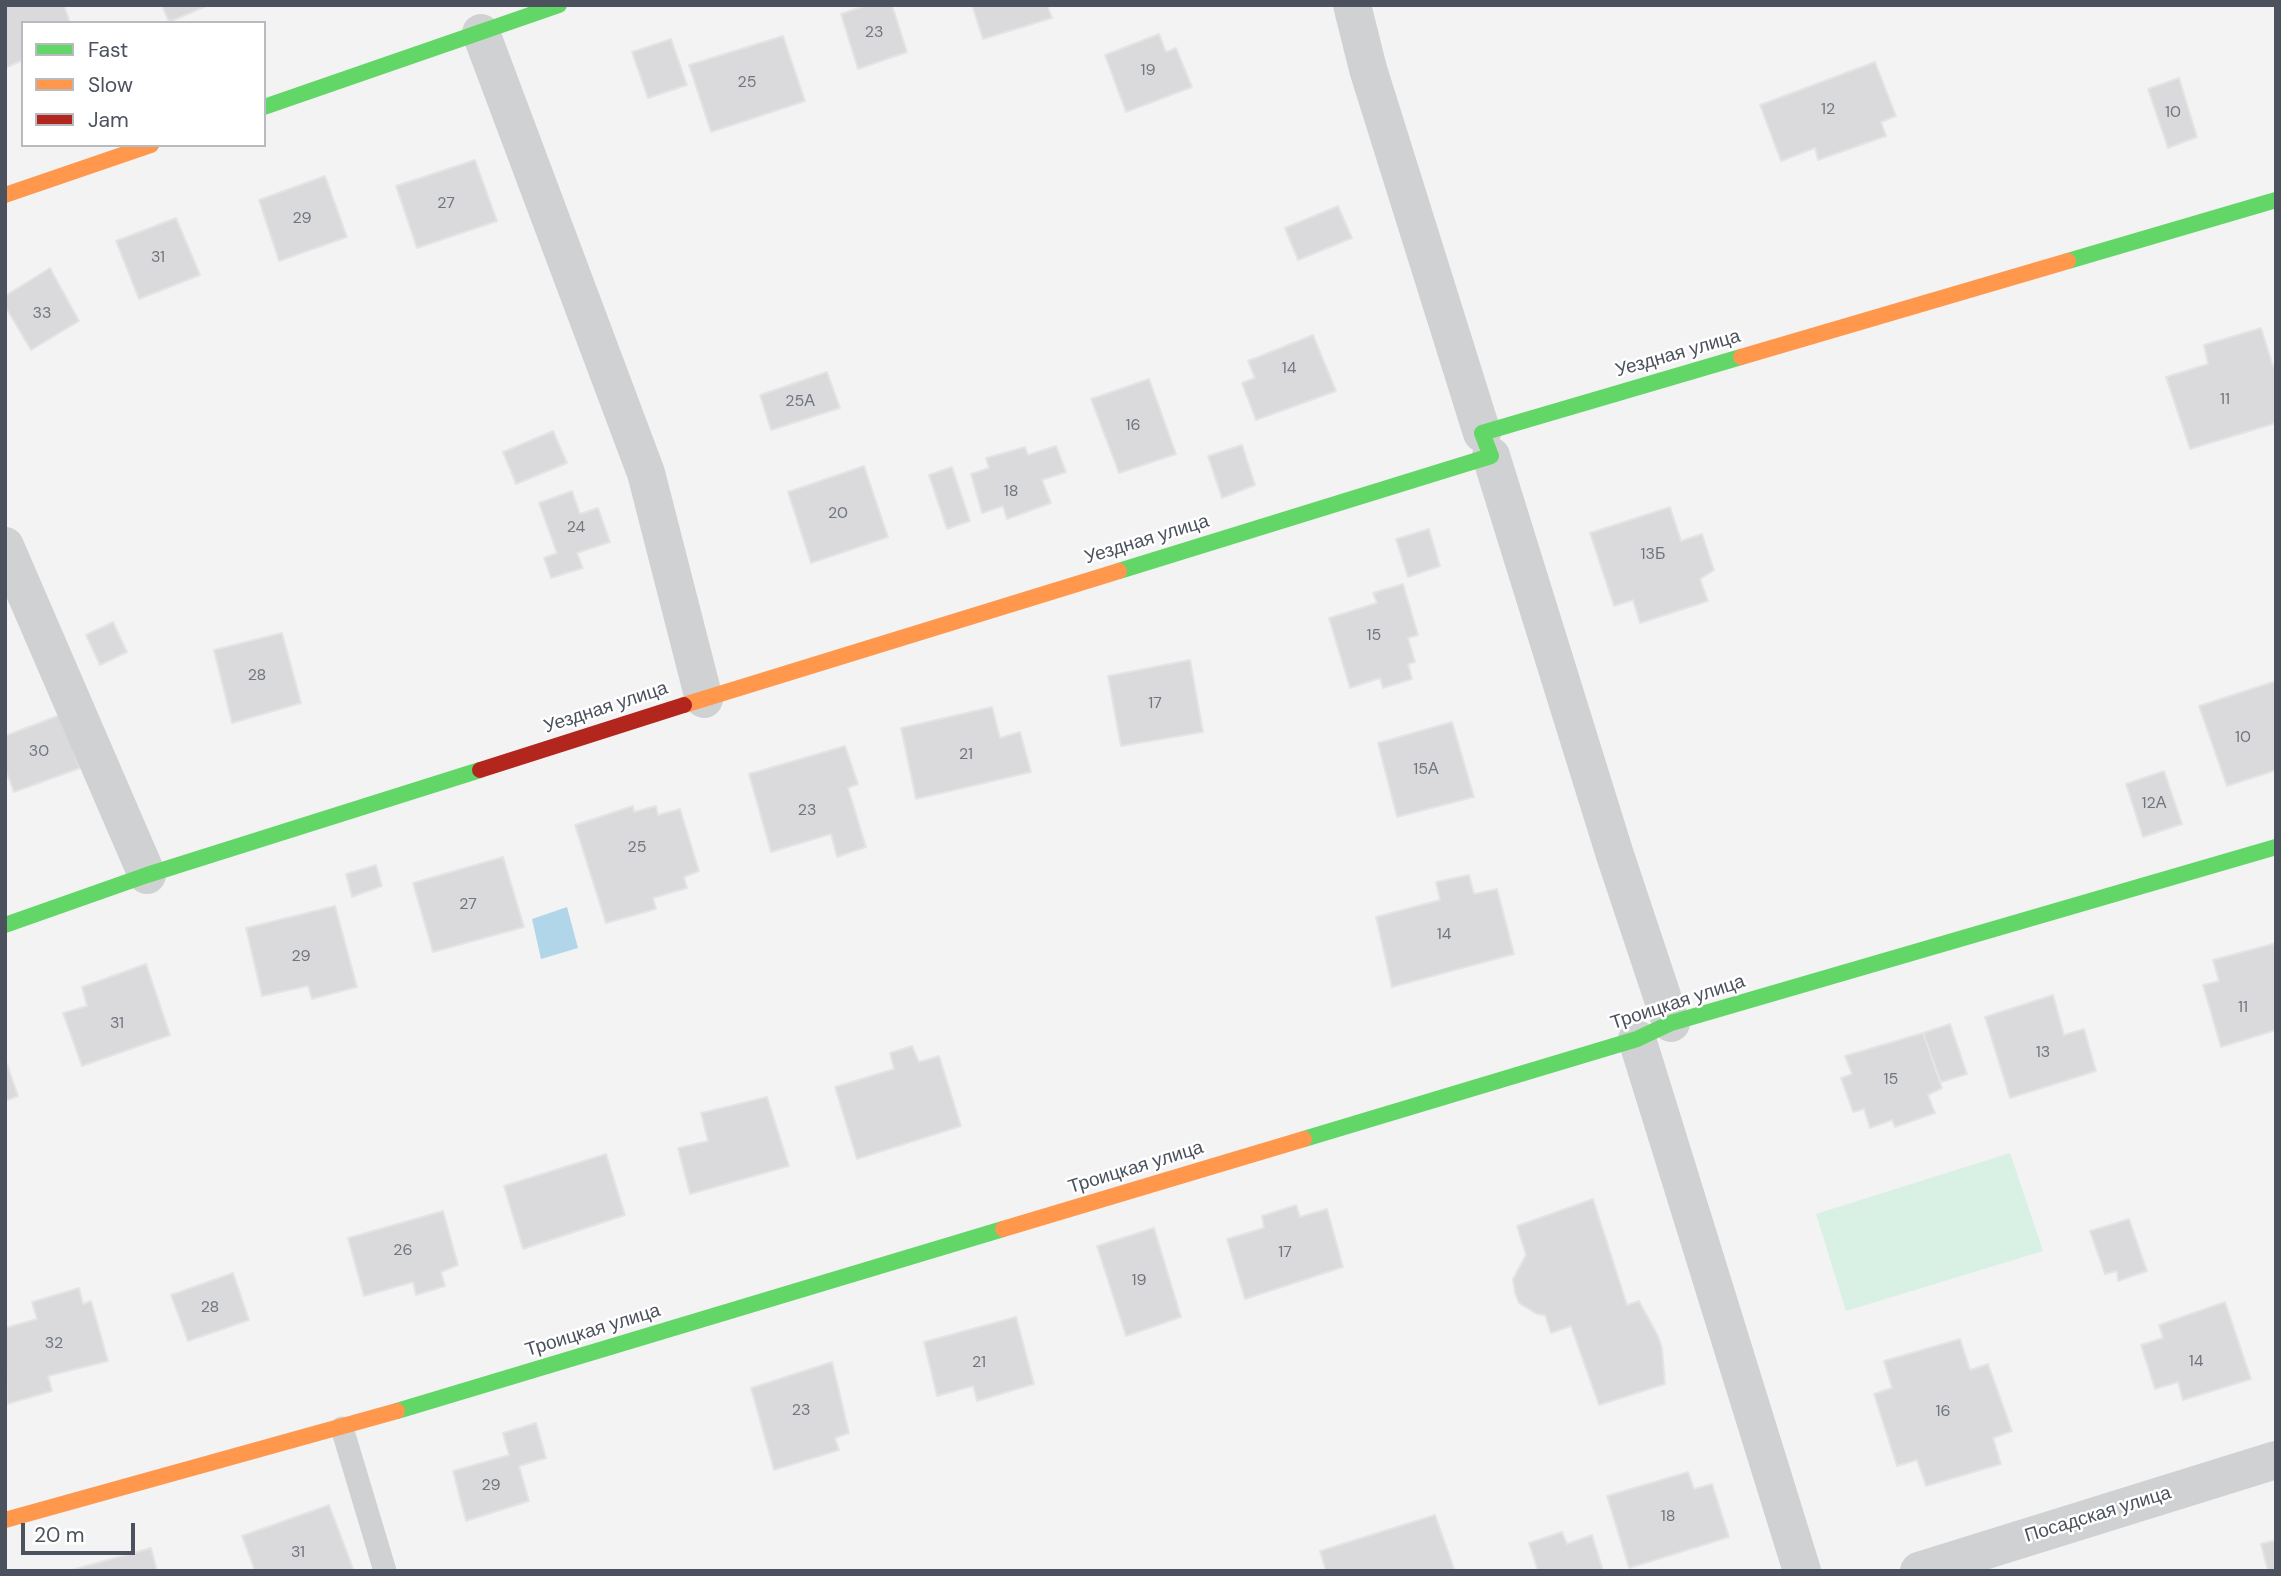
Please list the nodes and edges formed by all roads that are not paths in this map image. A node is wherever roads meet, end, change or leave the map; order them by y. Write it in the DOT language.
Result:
graph roads {
  1 [pos="559,5"];
  2 [pos="1352,5"];
  3 [pos="481,33"];
  4 [pos="266,106"];
  5 [pos="145,147"];
  6 [pos="5,195"];
  7 [pos="2276,200"];
  8 [pos="1487,444"];
  9 [pos="5,546"];
  10 [pos="704,699"];
  11 [pos="2276,847"];
  12 [pos="147,875"];
  13 [pos="5,925"];
  14 [pos="1654,1031"];
  15 [pos="342,1428"];
  16 [pos="2276,1460"];
  17 [pos="5,1520"];
  18 [pos="384,1571"];
  19 [pos="1802,1571"];
  20 [pos="1919,1571"];
  1 -- 3 [label="street"];
  2 -- 8 [label="street"];
  3 -- 4 [label="street"];
  3 -- 10 [label="street"];
  5 -- 6 [label="street"];
  7 -- 8 [label="street, Уездная улица"];
  8 -- 10 [label="street, Уездная улица"];
  8 -- 14 [label="street"];
  9 -- 12 [label="street"];
  10 -- 12 [label="street, Уездная улица"];
  11 -- 14 [label="street, Троицкая улица"];
  12 -- 13 [label="street, Уездная улица"];
  14 -- 15 [label="street, Троицкая улица"];
  14 -- 19 [label="street"];
  15 -- 17 [label="street, Троицкая улица"];
  15 -- 18 [label="lane"];
  16 -- 20 [label="street, Посадская улица"];
}
